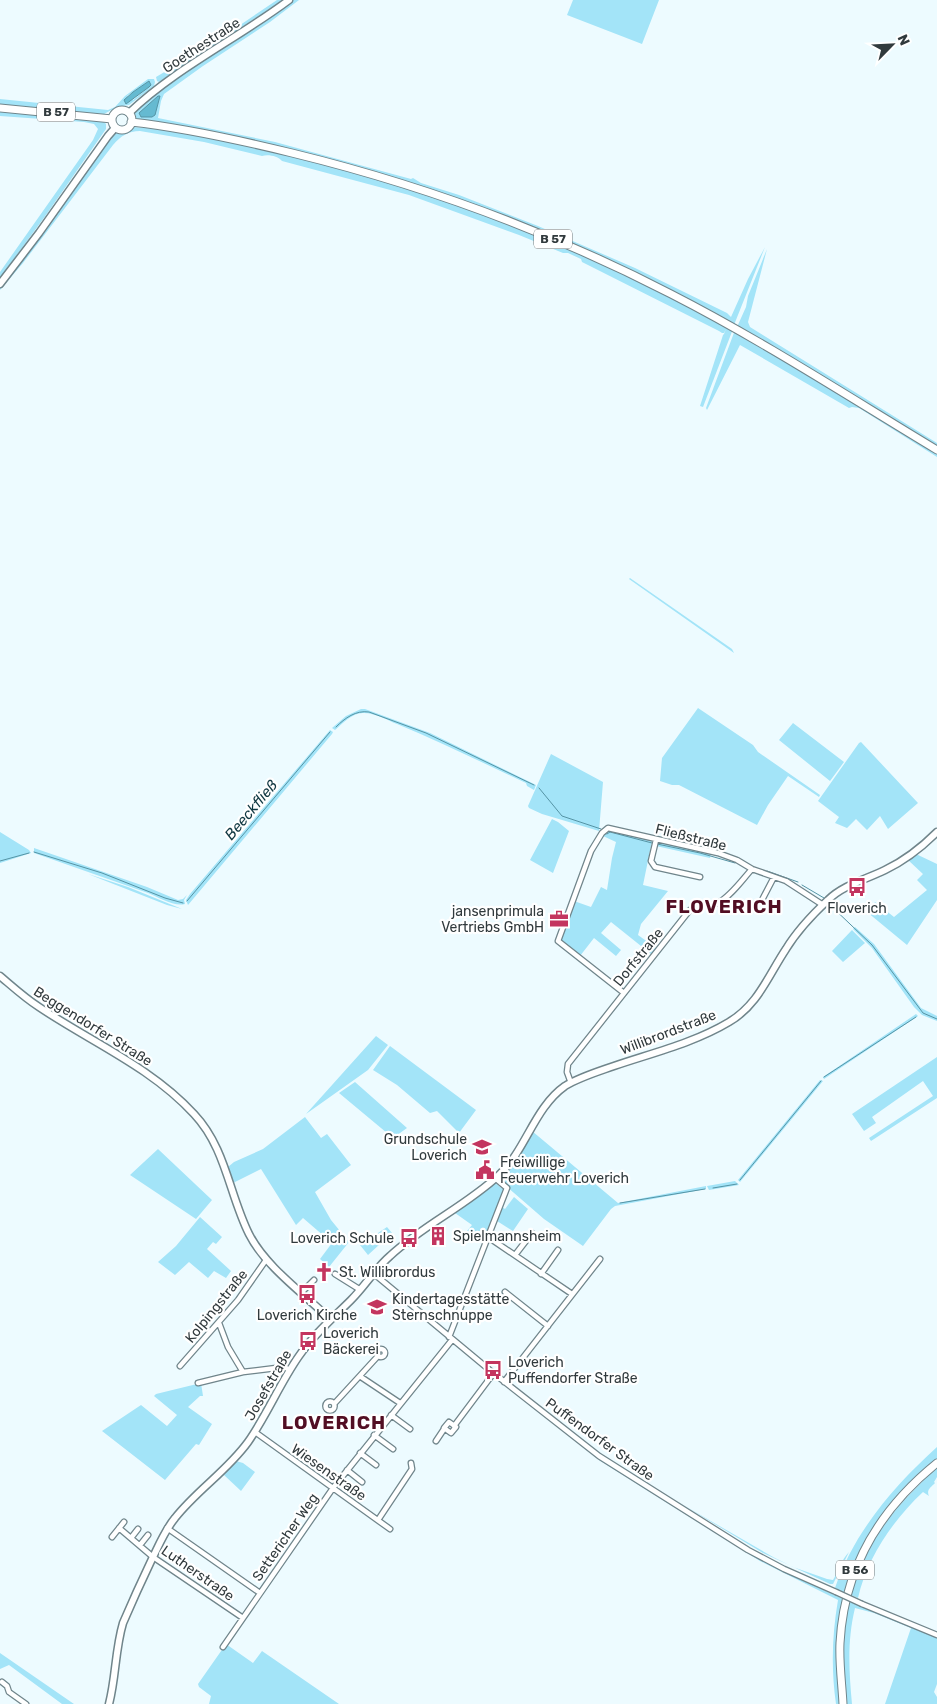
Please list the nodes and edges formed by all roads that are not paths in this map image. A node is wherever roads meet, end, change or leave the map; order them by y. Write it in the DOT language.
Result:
graph roads {
  1 [pos="289,0"];
  2 [pos="0,108"];
  3 [pos="129,114"];
  4 [pos="112,119"];
  5 [pos="131,122"];
  6 [pos="115,128"];
  7 [pos="0,284"];
  8 [pos="937,450"];
  9 [pos="937,832"];
  10 [pos="656,840"];
  11 [pos="752,869"];
  12 [pos="700,877"];
  13 [pos="774,877"];
  14 [pos="823,905"];
  15 [pos="770,908"];
  16 [pos="0,976"];
  17 [pos="624,993"];
  18 [pos="571,1082"];
  19 [pos="495,1178"];
  20 [pos="532,1233"];
  21 [pos="488,1237"];
  22 [pos="558,1250"];
  23 [pos="515,1255"];
  24 [pos="600,1259"];
  25 [pos="266,1260"];
  26 [pos="373,1272"];
  27 [pos="335,1274"];
  28 [pos="541,1274"];
  29 [pos="314,1280"];
  30 [pos="360,1289"];
  31 [pos="302,1292"];
  32 [pos="505,1292"];
  33 [pos="572,1294"];
  34 [pos="330,1319"];
  35 [pos="219,1323"];
  36 [pos="548,1326"];
  37 [pos="451,1338"];
  38 [pos="378,1356"];
  39 [pos="180,1366"];
  40 [pos="290,1370"];
  41 [pos="243,1372"];
  42 [pos="493,1374"];
  43 [pos="361,1377"];
  44 [pos="504,1382"];
  45 [pos="198,1383"];
  46 [pos="400,1403"];
  47 [pos="334,1404"];
  48 [pos="390,1415"];
  49 [pos="410,1429"];
  50 [pos="254,1432"];
  51 [pos="374,1435"];
  52 [pos="436,1441"];
  53 [pos="393,1449"];
  54 [pos="360,1453"];
  55 [pos="412,1463"];
  56 [pos="937,1463"];
  57 [pos="376,1465"];
  58 [pos="347,1470"];
  59 [pos="362,1482"];
  60 [pos="333,1488"];
  61 [pos="378,1520"];
  62 [pos="124,1522"];
  63 [pos="119,1528"];
  64 [pos="167,1528"];
  65 [pos="138,1529"];
  66 [pos="390,1529"];
  67 [pos="148,1535"];
  68 [pos="112,1537"];
  69 [pos="131,1538"];
  70 [pos="140,1545"];
  71 [pos="153,1557"];
  72 [pos="260,1593"];
  73 [pos="243,1618"];
  74 [pos="937,1635"];
  75 [pos="223,1647"];
  76 [pos="2,1682"];
  77 [pos="26,1704"];
  78 [pos="109,1704"];
  79 [pos="844,1704"];
  1 -- 3 [label="street, Goethestraße"];
  2 -- 4 [label="main road, B 57"];
  3 -- 4 [label="main road, B 57"];
  3 -- 5 [label="main road"];
  4 -- 6 [label="main road"];
  5 -- 6 [label="main road, B 57"];
  5 -- 8 [label="main road, B 57"];
  6 -- 7 [label="street"];
  9 -- 14 [label="street, Willibrordstraße"];
  10 -- 11 [label="street, Fließstraße"];
  10 -- 12 [label="street"];
  10 -- 17 [label="street, Fließstraße"];
  11 -- 13 [label="street, Fließstraße"];
  11 -- 17 [label="street, Dorfstraße"];
  13 -- 14 [label="street, Fließstraße"];
  13 -- 15 [label="street"];
  14 -- 18 [label="street, Willibrordstraße"];
  16 -- 25 [label="street, Beggendorfer Straße"];
  17 -- 18 [label="street, Dorfstraße"];
  18 -- 19 [label="street, Josefstraße"];
  19 -- 21 [label="street, Settericher Weg"];
  19 -- 26 [label="street, Josefstraße"];
  20 -- 23 [label="street"];
  21 -- 23 [label="street"];
  21 -- 37 [label="street, Settericher Weg"];
  22 -- 28 [label="street"];
  23 -- 28 [label="street"];
  24 -- 33 [label="street"];
  25 -- 31 [label="street, Beggendorfer Straße"];
  25 -- 35 [label="street, Kolpingstraße"];
  26 -- 30 [label="street, Josefstraße"];
  26 -- 37 [label="street, Puffendorfer Straße"];
  27 -- 30 [label="street"];
  28 -- 33 [label="street"];
  29 -- 31 [label="street"];
  30 -- 34 [label="street, Josefstraße"];
  31 -- 34 [label="street, Beggendorfer Straße"];
  32 -- 36 [label="street"];
  33 -- 36 [label="street"];
  34 -- 40 [label="street, Josefstraße"];
  35 -- 39 [label="street, Kolpingstraße"];
  35 -- 41 [label="street"];
  36 -- 44 [label="street"];
  37 -- 42 [label="street, Puffendorfer Straße"];
  37 -- 46 [label="street, Settericher Weg"];
  38 -- 43 [label="street"];
  40 -- 41 [label="street"];
  40 -- 50 [label="street, Josefstraße"];
  41 -- 45 [label="street"];
  42 -- 44 [label="street, Puffendorfer Straße"];
  42 -- 52 [label="street"];
  43 -- 46 [label="street"];
  43 -- 47 [label="street"];
  44 -- 74 [label="street, Puffendorfer Straße, bridge"];
  46 -- 48 [label="street, Settericher Weg"];
  48 -- 49 [label="street"];
  48 -- 51 [label="street, Settericher Weg"];
  50 -- 60 [label="street, Wiesenstraße"];
  50 -- 64 [label="street, Josefstraße"];
  51 -- 53 [label="street"];
  51 -- 54 [label="street, Settericher Weg"];
  54 -- 57 [label="street"];
  54 -- 58 [label="street, Settericher Weg"];
  55 -- 61 [label="street"];
  56 -- 79 [label="main road, B 56"];
  58 -- 59 [label="street"];
  58 -- 60 [label="street, Settericher Weg"];
  60 -- 61 [label="street, Wiesenstraße"];
  60 -- 72 [label="street, Settericher Weg"];
  61 -- 66 [label="street, Wiesenstraße"];
  62 -- 63 [label="street"];
  63 -- 68 [label="street"];
  63 -- 69 [label="street, Lutherstraße"];
  64 -- 71 [label="street, Josefstraße"];
  64 -- 72 [label="street, Settericher Weg"];
  65 -- 69 [label="street"];
  67 -- 70 [label="street, Lutherstraße"];
  69 -- 70 [label="street, Lutherstraße"];
  70 -- 71 [label="street, Lutherstraße"];
  71 -- 73 [label="street, Lutherstraße"];
  71 -- 78 [label="street, Josefstraße"];
  72 -- 73 [label="street, Settericher Weg"];
  73 -- 75 [label="street, Settericher Weg"];
  76 -- 77 [label="street"];
}
